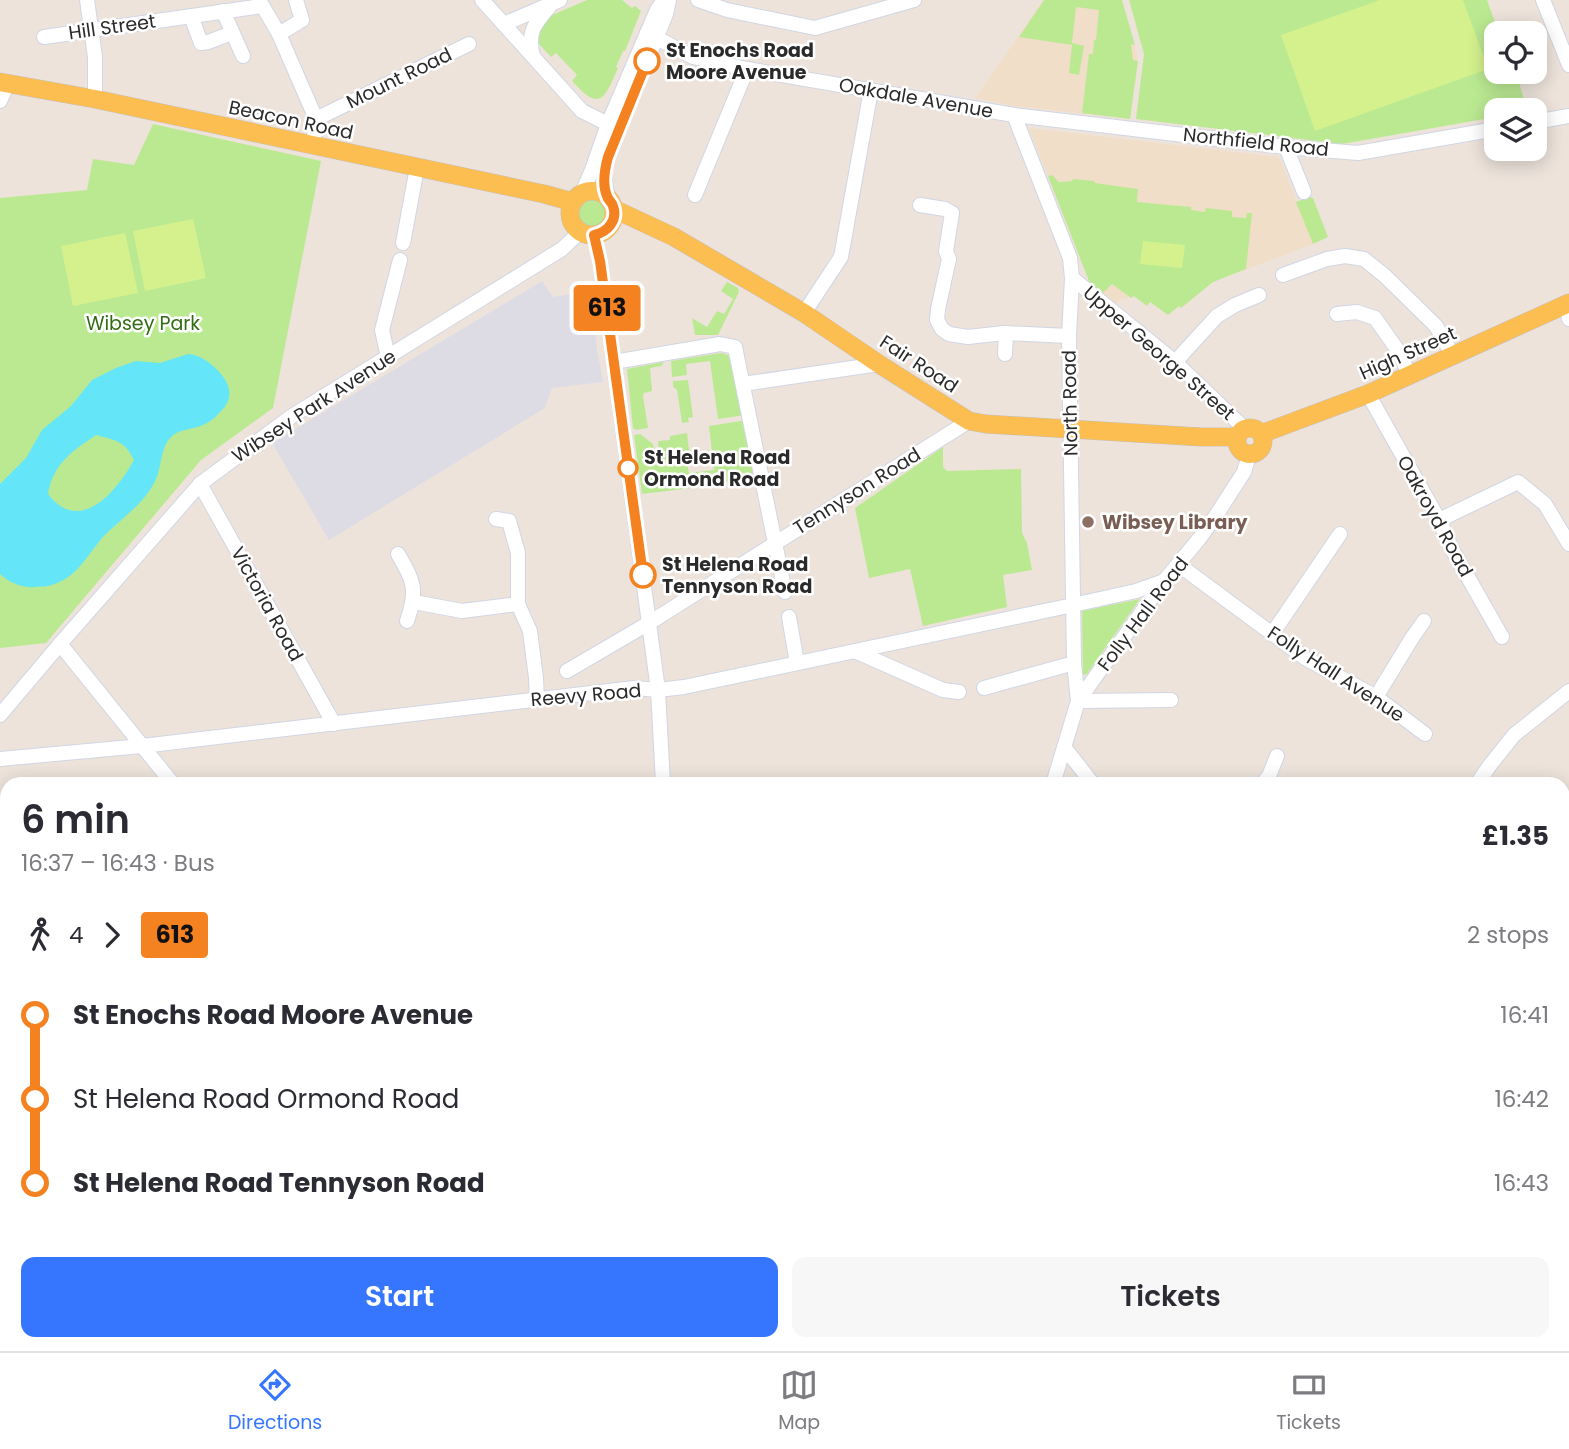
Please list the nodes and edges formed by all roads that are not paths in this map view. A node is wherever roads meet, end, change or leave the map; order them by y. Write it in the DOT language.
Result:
graph roads {
  1 [pos="87,0"];
  2 [pos="296,0"];
  3 [pos="482,0"];
  4 [pos="667,0"];
  5 [pos="698,0"];
  6 [pos="914,0"];
  7 [pos="1543,0"];
  8 [pos="556,2"];
  9 [pos="260,3"];
  10 [pos="223,11"];
  11 [pos="191,16"];
  12 [pos="504,24"];
  13 [pos="92,30"];
  14 [pos="232,33"];
  15 [pos="279,34"];
  16 [pos="652,35"];
  17 [pos="44,37"];
  18 [pos="469,44"];
  19 [pos="243,56"];
  20 [pos="533,56"];
  21 [pos="1569,65"];
  22 [pos="747,69"];
  23 [pos="4,83"];
  24 [pos="871,90"];
  25 [pos="95,99"];
  26 [pos="0,101"];
  27 [pos="1014,115"];
  28 [pos="1569,116"];
  29 [pos="316,119"];
  30 [pos="1547,120"];
  31 [pos="608,124"];
  32 [pos="1484,131"];
  33 [pos="313,146"];
  34 [pos="1286,147"];
  35 [pos="417,168"];
  36 [pos="1304,192"];
  37 [pos="695,195"];
  38 [pos="577,198"];
  39 [pos="611,203"];
  40 [pos="920,205"];
  41 [pos="587,233"];
  42 [pos="403,243"];
  43 [pos="400,260"];
  44 [pos="1283,275"];
  45 [pos="1072,278"];
  46 [pos="1259,295"];
  47 [pos="1568,309"];
  48 [pos="804,313"];
  49 [pos="1336,314"];
  50 [pos="1006,333"];
  51 [pos="1069,336"];
  52 [pos="1005,354"];
  53 [pos="1453,356"];
  54 [pos="388,357"];
  55 [pos="614,362"];
  56 [pos="1175,362"];
  57 [pos="879,364"];
  58 [pos="1409,374"];
  59 [pos="743,384"];
  60 [pos="1368,394"];
  61 [pos="969,421"];
  62 [pos="1070,428"];
  63 [pos="1248,433"];
  64 [pos="1249,455"];
  65 [pos="201,484"];
  66 [pos="496,519"];
  67 [pos="1439,520"];
  68 [pos="1340,534"];
  69 [pos="775,543"];
  70 [pos="1569,543"];
  71 [pos="398,554"];
  72 [pos="1179,565"];
  73 [pos="1164,581"];
  74 [pos="785,592"];
  75 [pos="414,602"];
  76 [pos="518,604"];
  77 [pos="1073,605"];
  78 [pos="789,617"];
  79 [pos="407,621"];
  80 [pos="1424,621"];
  81 [pos="649,622"];
  82 [pos="1272,634"];
  83 [pos="1502,637"];
  84 [pos="60,643"];
  85 [pos="857,652"];
  86 [pos="797,663"];
  87 [pos="1074,663"];
  88 [pos="567,671"];
  89 [pos="984,688"];
  90 [pos="658,690"];
  91 [pos="1569,691"];
  92 [pos="959,692"];
  93 [pos="1377,697"];
  94 [pos="537,699"];
  95 [pos="1171,700"];
  96 [pos="1078,701"];
  97 [pos="0,715"];
  98 [pos="334,724"];
  99 [pos="1425,734"];
  100 [pos="142,746"];
  101 [pos="1064,747"];
  102 [pos="1278,756"];
  103 [pos="0,759"];
  104 [pos="167,777"];
  105 [pos="663,777"];
  106 [pos="1055,777"];
  107 [pos="1088,777"];
  108 [pos="1268,777"];
  109 [pos="1482,777"];
  1 -- 13 [label="street"];
  2 -- 15 [label="street"];
  3 -- 12 [label="street"];
  4 -- 16 [label="street"];
  5 -- 6 [label="street"];
  7 -- 21 [label="street"];
  8 -- 12 [label="street"];
  8 -- 20 [label="street"];
  9 -- 10 [label="street, Hill Street"];
  9 -- 15 [label="street"];
  10 -- 11 [label="street, Hill Street"];
  10 -- 14 [label="street"];
  11 -- 13 [label="street, Hill Street"];
  11 -- 14 [label="street"];
  12 -- 20 [label="street"];
  13 -- 17 [label="street, Hill Street"];
  13 -- 25 [label="street"];
  14 -- 19 [label="street"];
  15 -- 29 [label="street"];
  16 -- 22 [label="street, Oakdale Avenue"];
  16 -- 31 [label="street"];
  16 -- 39 [label="street"];
  18 -- 29 [label="street, Mount Road"];
  20 -- 31 [label="street"];
  22 -- 24 [label="street, Oakdale Avenue"];
  22 -- 37 [label="street"];
  23 -- 25 [label="main road, Beacon Road"];
  23 -- 26 [label="street"];
  24 -- 27 [label="street, Oakdale Avenue"];
  24 -- 48 [label="street"];
  25 -- 33 [label="main road, Beacon Road"];
  27 -- 34 [label="street, Northfield Road"];
  27 -- 45 [label="street, North Road"];
  28 -- 30 [label="street"];
  29 -- 33 [label="street"];
  31 -- 38 [label="street"];
  32 -- 34 [label="street, Northfield Road"];
  33 -- 35 [label="main road, Beacon Road"];
  34 -- 36 [label="street"];
  35 -- 38 [label="main road, Beacon Road"];
  35 -- 42 [label="street"];
  38 -- 39 [label="main road"];
  38 -- 41 [label="main road"];
  39 -- 41 [label="main road"];
  39 -- 48 [label="main road, Fair Road"];
  40 -- 50 [label="street"];
  41 -- 54 [label="street, Wibsey Park Avenue"];
  41 -- 55 [label="street"];
  43 -- 54 [label="street"];
  44 -- 53 [label="street"];
  45 -- 51 [label="street, North Road"];
  45 -- 56 [label="street, Upper George Street"];
  46 -- 56 [label="street"];
  47 -- 53 [label="main road, High Street"];
  48 -- 57 [label="main road, Fair Road"];
  49 -- 58 [label="street"];
  50 -- 51 [label="street"];
  50 -- 52 [label="street"];
  51 -- 62 [label="street, North Road"];
  53 -- 58 [label="main road, High Street"];
  54 -- 65 [label="street, Wibsey Park Avenue"];
  55 -- 59 [label="street"];
  55 -- 81 [label="street"];
  56 -- 63 [label="street, Upper George Street"];
  57 -- 59 [label="street"];
  57 -- 61 [label="main road, Fair Road"];
  58 -- 60 [label="main road, High Street"];
  59 -- 69 [label="street"];
  60 -- 63 [label="main road, High Street"];
  60 -- 67 [label="street, Oakroyd Road"];
  61 -- 62 [label="main road, Fair Road"];
  61 -- 69 [label="street, Tennyson Road"];
  62 -- 63 [label="main road, Fair Road"];
  62 -- 77 [label="street, North Road"];
  63 -- 64 [label="main road"];
  64 -- 72 [label="street, Folly Hall Road"];
  65 -- 84 [label="street, Wibsey Park Avenue"];
  65 -- 98 [label="street, Victoria Road"];
  66 -- 76 [label="street"];
  67 -- 70 [label="street"];
  67 -- 83 [label="street, Oakroyd Road"];
  68 -- 82 [label="street"];
  69 -- 74 [label="street"];
  69 -- 81 [label="street, Tennyson Road"];
  71 -- 75 [label="street"];
  72 -- 73 [label="street, Folly Hall Road"];
  72 -- 82 [label="street, Folly Hall Avenue"];
  73 -- 77 [label="street, Reevy Road"];
  73 -- 96 [label="street, Folly Hall Road"];
  75 -- 76 [label="street"];
  75 -- 79 [label="street"];
  76 -- 94 [label="street"];
  77 -- 85 [label="street, Reevy Road"];
  77 -- 87 [label="street, North Road"];
  78 -- 86 [label="street"];
  80 -- 93 [label="street"];
  81 -- 88 [label="street, Tennyson Road"];
  81 -- 90 [label="street"];
  82 -- 93 [label="street, Folly Hall Avenue"];
  84 -- 97 [label="street, Wibsey Park Avenue"];
  84 -- 100 [label="street"];
  85 -- 86 [label="street, Reevy Road"];
  85 -- 92 [label="street"];
  86 -- 90 [label="street, Reevy Road"];
  87 -- 89 [label="street"];
  87 -- 96 [label="street, North Road"];
  90 -- 94 [label="street, Reevy Road"];
  90 -- 105 [label="street"];
  91 -- 109 [label="street"];
  93 -- 99 [label="street, Folly Hall Avenue"];
  94 -- 98 [label="street, Reevy Road"];
  95 -- 96 [label="street, Folly Hall Road"];
  96 -- 101 [label="street, Folly Hall Road"];
  98 -- 100 [label="street, Reevy Road"];
  100 -- 103 [label="street, Reevy Road"];
  100 -- 104 [label="street"];
  101 -- 106 [label="street, Folly Hall Road"];
  101 -- 107 [label="street"];
  102 -- 108 [label="street"];
}
